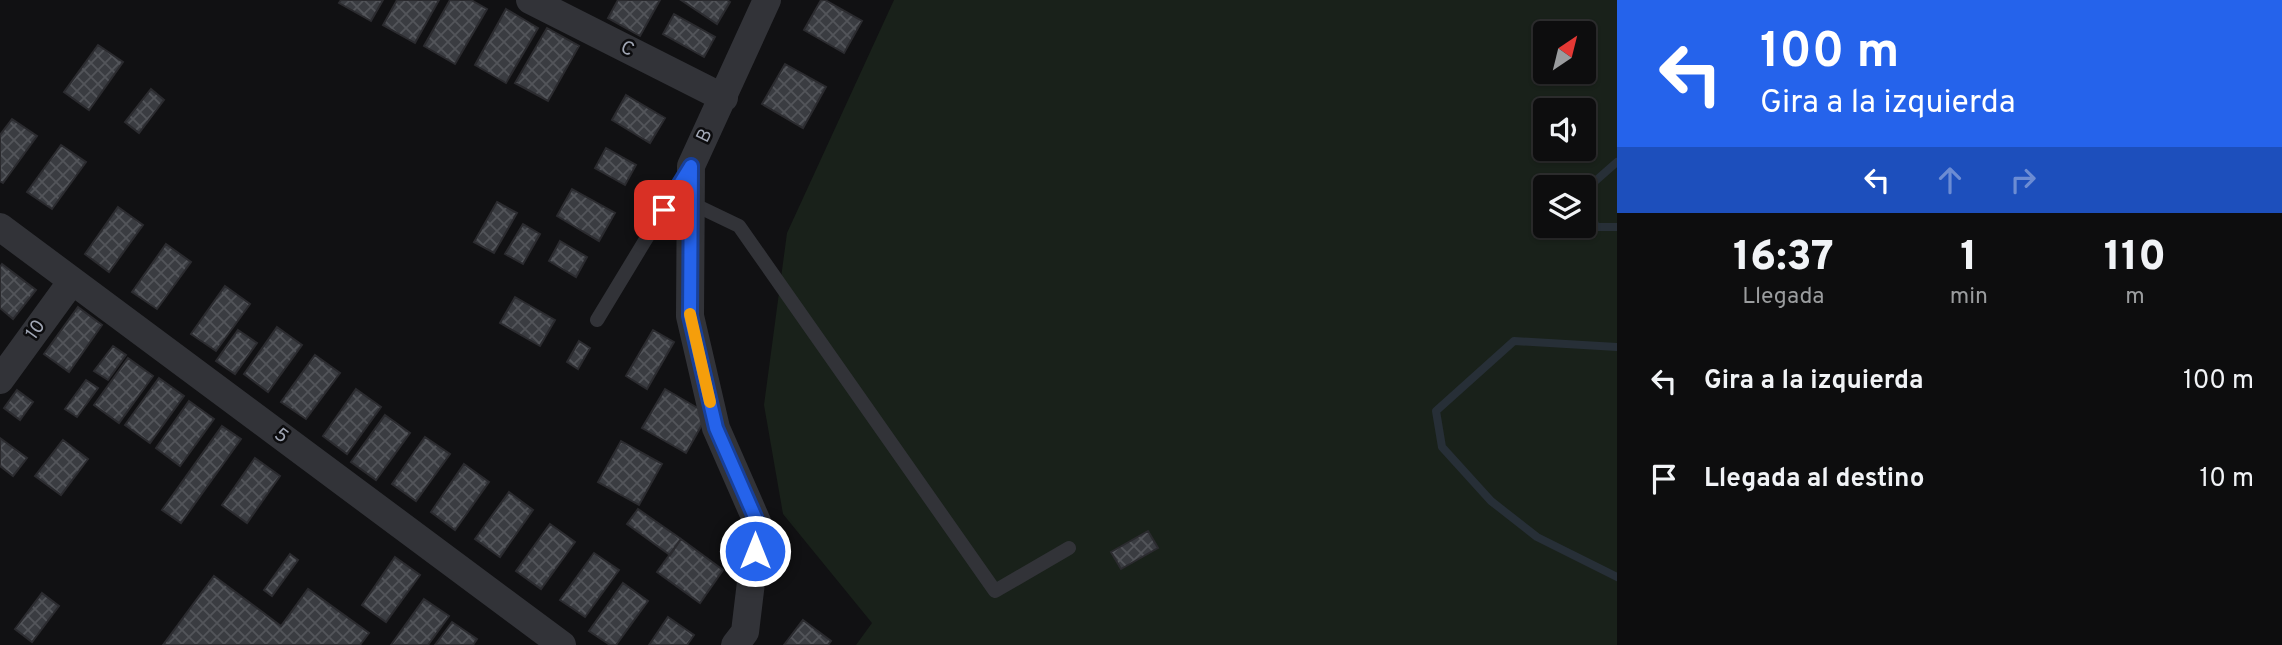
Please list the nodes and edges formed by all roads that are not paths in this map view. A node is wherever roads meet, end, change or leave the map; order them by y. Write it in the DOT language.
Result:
graph roads {
  1 [pos="530,0"];
  2 [pos="767,0"];
  3 [pos="723,97"];
  4 [pos="691,166"];
  5 [pos="691,204"];
  6 [pos="0,227"];
  7 [pos="72,281"];
  8 [pos="597,320"];
  9 [pos="0,380"];
  10 [pos="1069,548"];
  11 [pos="562,645"];
  12 [pos="735,645"];
  1 -- 3 [label="street, C"];
  2 -- 3 [label="street, B"];
  3 -- 4 [label="street, B"];
  4 -- 5 [label="street, B"];
  4 -- 8 [label="lane"];
  5 -- 10 [label="lane"];
  5 -- 12 [label="street, B"];
  6 -- 7 [label="street, 5"];
  7 -- 9 [label="street, 10"];
  7 -- 11 [label="street, 5"];
}
